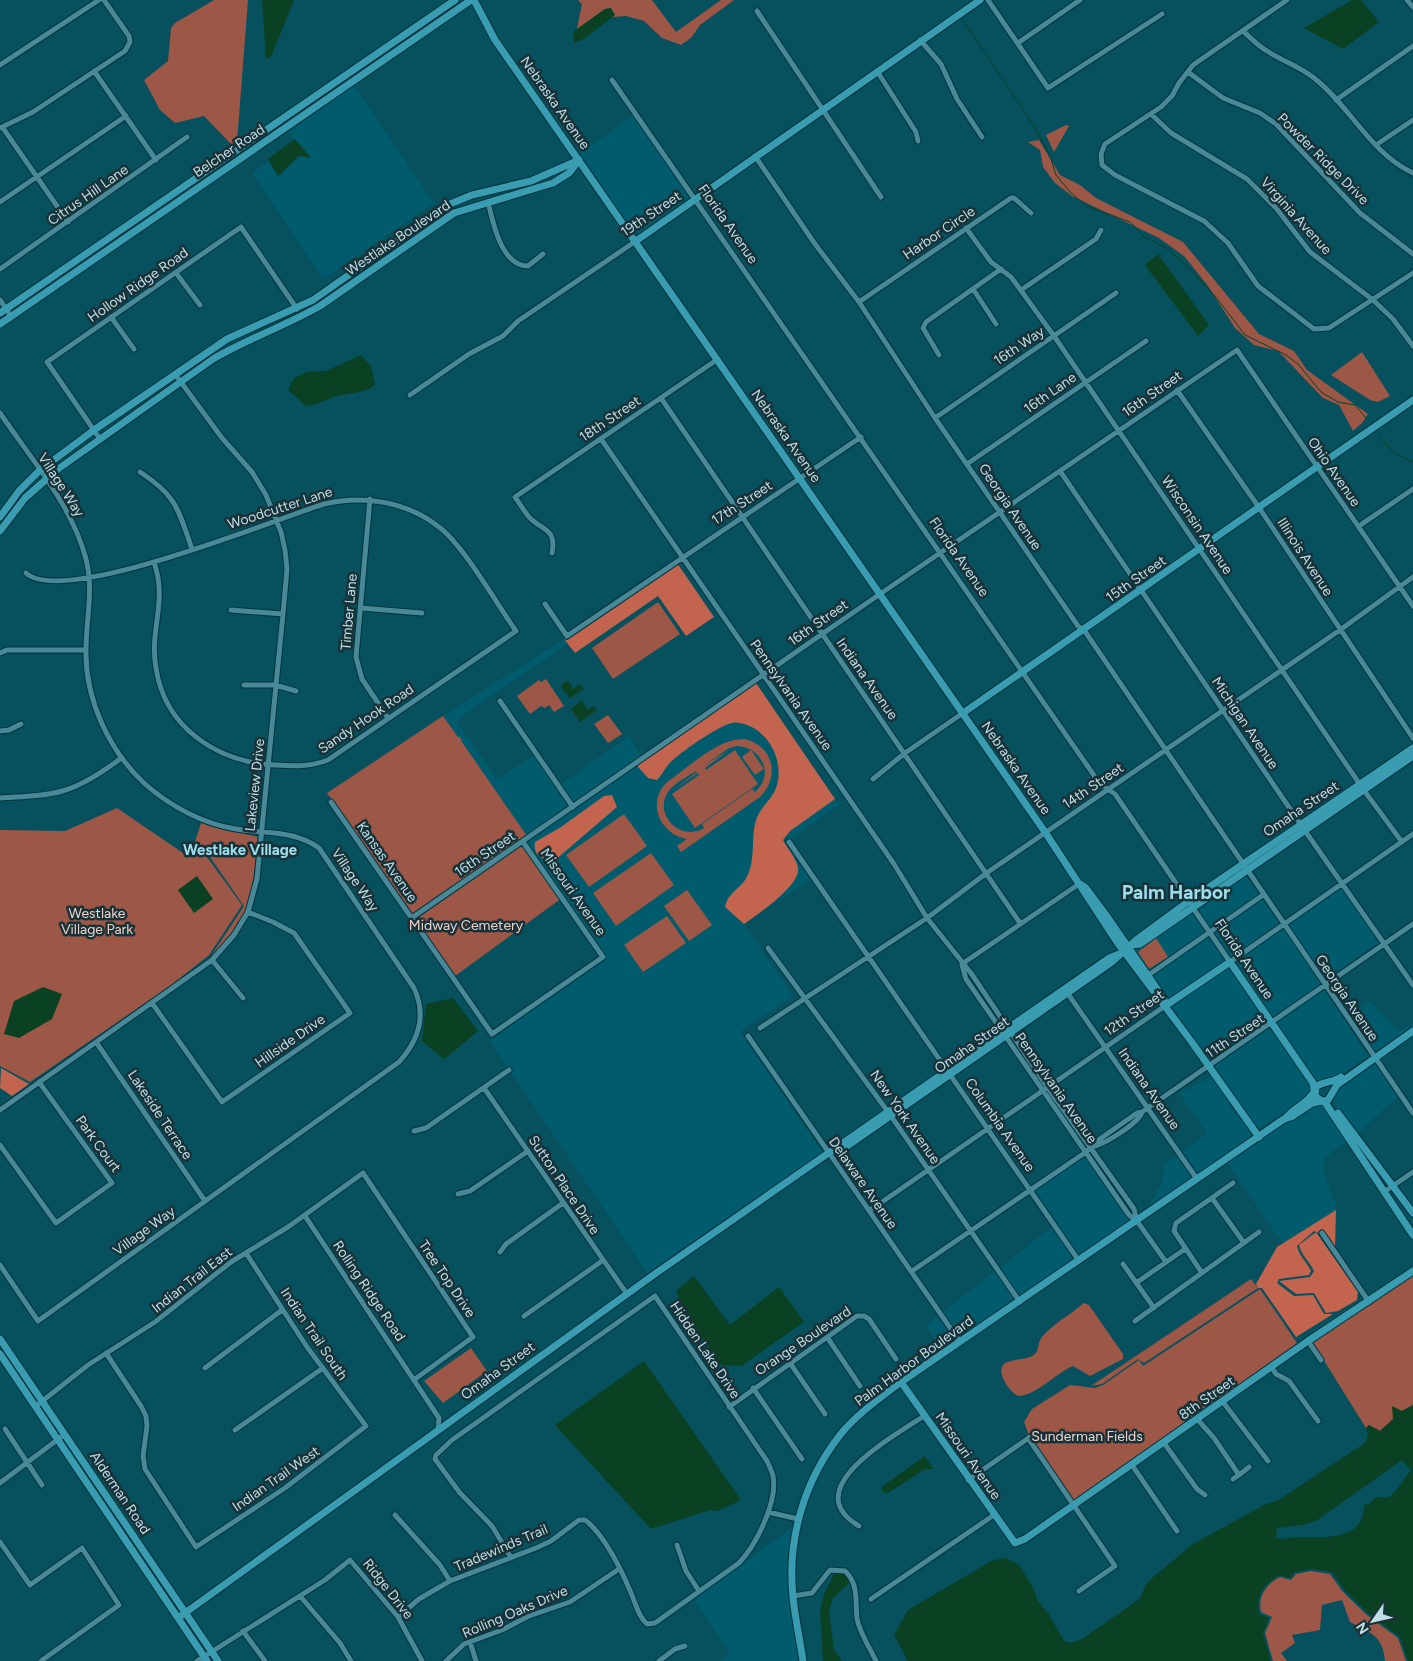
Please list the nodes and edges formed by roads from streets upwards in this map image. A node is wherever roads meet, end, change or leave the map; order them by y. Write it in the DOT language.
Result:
graph roads {
  1 [pos="100,0"];
  2 [pos="104,0"];
  3 [pos="455,0"];
  4 [pos="473,0"];
  5 [pos="980,0"];
  6 [pos="988,0"];
  7 [pos="1080,0"];
  8 [pos="1287,0"];
  9 [pos="1407,0"];
  10 [pos="1413,7"];
  11 [pos="757,11"];
  12 [pos="1162,14"];
  13 [pos="1243,31"];
  14 [pos="920,40"];
  15 [pos="1018,43"];
  16 [pos="1413,46"];
  17 [pos="0,65"];
  18 [pos="94,71"];
  19 [pos="877,71"];
  20 [pos="1188,72"];
  21 [pos="612,80"];
  22 [pos="1336,100"];
  23 [pos="822,111"];
  24 [pos="1151,114"];
  25 [pos="126,116"];
  26 [pos="1413,120"];
  27 [pos="1,128"];
  28 [pos="187,137"];
  29 [pos="982,137"];
  30 [pos="918,141"];
  31 [pos="1376,145"];
  32 [pos="755,156"];
  33 [pos="156,160"];
  34 [pos="579,160"];
  35 [pos="1413,173"];
  36 [pos="545,176"];
  37 [pos="37,178"];
  38 [pos="549,184"];
  39 [pos="486,192"];
  40 [pos="881,197"];
  41 [pos="696,199"];
  42 [pos="0,202"];
  43 [pos="488,202"];
  44 [pos="1032,213"];
  45 [pos="68,222"];
  46 [pos="416,228"];
  47 [pos="966,228"];
  48 [pos="1101,230"];
  49 [pos="421,236"];
  50 [pos="636,241"];
  51 [pos="543,254"];
  52 [pos="1413,254"];
  53 [pos="362,266"];
  54 [pos="0,269"];
  55 [pos="1001,270"];
  56 [pos="176,273"];
  57 [pos="1413,273"];
  58 [pos="367,274"];
  59 [pos="973,289"];
  60 [pos="1021,290"];
  61 [pos="1116,293"];
  62 [pos="0,300"];
  63 [pos="1373,300"];
  64 [pos="859,302"];
  65 [pos="200,305"];
  66 [pos="297,309"];
  67 [pos="3,310"];
  68 [pos="11,316"];
  69 [pos="111,317"];
  70 [pos="0,324"];
  71 [pos="996,324"];
  72 [pos="1054,336"];
  73 [pos="1146,341"];
  74 [pos="1413,346"];
  75 [pos="134,349"];
  76 [pos="1237,350"];
  77 [pos="939,355"];
  78 [pos="718,359"];
  79 [pos="175,374"];
  80 [pos="180,382"];
  81 [pos="1085,382"];
  82 [pos="1177,390"];
  83 [pos="410,395"];
  84 [pos="661,398"];
  85 [pos="1413,400"];
  86 [pos="0,413"];
  87 [pos="935,418"];
  88 [pos="94,430"];
  89 [pos="1119,431"];
  90 [pos="861,437"];
  91 [pos="100,439"];
  92 [pos="601,439"];
  93 [pos="967,464"];
  94 [pos="1317,467"];
  95 [pos="39,470"];
  96 [pos="1060,471"];
  97 [pos="140,472"];
  98 [pos="46,479"];
  99 [pos="800,479"];
  100 [pos="1413,489"];
  101 [pos="370,499"];
  102 [pos="1260,508"];
  103 [pos="1000,513"];
  104 [pos="0,517"];
  105 [pos="741,517"];
  106 [pos="276,519"];
  107 [pos="1358,526"];
  108 [pos="0,531"];
  109 [pos="192,549"];
  110 [pos="1200,549"];
  111 [pos="941,552"];
  112 [pos="552,553"];
  113 [pos="682,557"];
  114 [pos="154,562"];
  115 [pos="26,573"];
  116 [pos="88,577"];
  117 [pos="1413,577"];
  118 [pos="1399,587"];
  119 [pos="1142,590"];
  120 [pos="880,594"];
  121 [pos="545,604"];
  122 [pos="1413,606"];
  123 [pos="361,608"];
  124 [pos="231,610"];
  125 [pos="284,614"];
  126 [pos="422,614"];
  127 [pos="1084,630"];
  128 [pos="1340,630"];
  129 [pos="516,631"];
  130 [pos="822,634"];
  131 [pos="86,650"];
  132 [pos="0,653"];
  133 [pos="1282,669"];
  134 [pos="1023,671"];
  135 [pos="763,675"];
  136 [pos="244,685"];
  137 [pos="275,685"];
  138 [pos="296,691"];
  139 [pos="500,701"];
  140 [pos="1223,711"];
  141 [pos="963,713"];
  142 [pos="388,718"];
  143 [pos="21,724"];
  144 [pos="0,731"];
  145 [pos="1413,738"];
  146 [pos="1413,748"];
  147 [pos="1164,751"];
  148 [pos="905,753"];
  149 [pos="1413,756"];
  150 [pos="120,759"];
  151 [pos="268,765"];
  152 [pos="873,779"];
  153 [pos="1361,787"];
  154 [pos="1109,788"];
  155 [pos="0,798"];
  156 [pos="331,802"];
  157 [pos="573,807"];
  158 [pos="1302,828"];
  159 [pos="262,832"];
  160 [pos="1045,832"];
  161 [pos="1413,834"];
  162 [pos="523,842"];
  163 [pos="789,842"];
  164 [pos="1402,842"];
  165 [pos="1244,867"];
  166 [pos="988,872"];
  167 [pos="1079,884"];
  168 [pos="1342,884"];
  169 [pos="1263,894"];
  170 [pos="1191,903"];
  171 [pos="248,912"];
  172 [pos="413,917"];
  173 [pos="927,918"];
  174 [pos="1020,923"];
  175 [pos="1284,924"];
  176 [pos="1413,924"];
  177 [pos="1210,932"];
  178 [pos="1385,944"];
  179 [pos="768,948"];
  180 [pos="1125,949"];
  181 [pos="870,956"];
  182 [pos="212,960"];
  183 [pos="1230,962"];
  184 [pos="962,964"];
  185 [pos="1147,976"];
  186 [pos="1413,985"];
  187 [pos="1326,986"];
  188 [pos="1065,991"];
  189 [pos="243,998"];
  190 [pos="806,998"];
  191 [pos="152,1003"];
  192 [pos="1165,1006"];
  193 [pos="1273,1023"];
  194 [pos="760,1028"];
  195 [pos="1413,1030"];
  196 [pos="1007,1032"];
  197 [pos="492,1034"];
  198 [pos="748,1036"];
  199 [pos="96,1042"];
  200 [pos="1287,1044"];
  201 [pos="1106,1048"];
  202 [pos="1374,1057"];
  203 [pos="1210,1066"];
  204 [pos="1359,1068"];
  205 [pos="509,1070"];
  206 [pos="949,1072"];
  207 [pos="39,1082"];
  208 [pos="1324,1083"];
  209 [pos="484,1088"];
  210 [pos="1046,1090"];
  211 [pos="1314,1091"];
  212 [pos="1332,1095"];
  213 [pos="1323,1101"];
  214 [pos="1148,1108"];
  215 [pos="0,1110"];
  216 [pos="889,1113"];
  217 [pos="1413,1113"];
  218 [pos="1284,1119"];
  219 [pos="988,1129"];
  220 [pos="414,1131"];
  221 [pos="1259,1137"];
  222 [pos="0,1145"];
  223 [pos="1091,1149"];
  224 [pos="528,1151"];
  225 [pos="832,1152"];
  226 [pos="929,1170"];
  227 [pos="1413,1172"];
  228 [pos="363,1173"];
  229 [pos="1197,1179"];
  230 [pos="1233,1183"];
  231 [pos="1394,1186"];
  232 [pos="1031,1190"];
  233 [pos="1384,1192"];
  234 [pos="458,1194"];
  235 [pos="1212,1198"];
  236 [pos="205,1201"];
  237 [pos="563,1203"];
  238 [pos="869,1211"];
  239 [pos="1413,1213"];
  240 [pos="305,1216"];
  241 [pos="1137,1221"];
  242 [pos="972,1232"];
  243 [pos="1259,1232"];
  244 [pos="1322,1234"];
  245 [pos="1413,1236"];
  246 [pos="1244,1243"];
  247 [pos="1186,1249"];
  248 [pos="500,1252"];
  249 [pos="246,1253"];
  250 [pos="602,1261"];
  251 [pos="1079,1261"];
  252 [pos="1166,1262"];
  253 [pos="1123,1264"];
  254 [pos="0,1265"];
  255 [pos="912,1271"];
  256 [pos="1413,1271"];
  257 [pos="1202,1273"];
  258 [pos="1136,1283"];
  259 [pos="627,1294"];
  260 [pos="1020,1302"];
  261 [pos="1368,1302"];
  262 [pos="1154,1308"];
  263 [pos="282,1310"];
  264 [pos="524,1316"];
  265 [pos="1135,1321"];
  266 [pos="827,1337"];
  267 [pos="0,1339"];
  268 [pos="1308,1341"];
  269 [pos="960,1342"];
  270 [pos="106,1353"];
  271 [pos="0,1354"];
  272 [pos="896,1359"];
  273 [pos="1321,1360"];
  274 [pos="790,1363"];
  275 [pos="205,1368"];
  276 [pos="323,1368"];
  277 [pos="1272,1368"];
  278 [pos="414,1379"];
  279 [pos="901,1382"];
  280 [pos="860,1386"];
  281 [pos="754,1388"];
  282 [pos="42,1401"];
  283 [pos="1223,1402"];
  284 [pos="36,1406"];
  285 [pos="729,1407"];
  286 [pos="825,1414"];
  287 [pos="924,1416"];
  288 [pos="1198,1420"];
  289 [pos="1318,1421"];
  290 [pos="366,1426"];
  291 [pos="5,1429"];
  292 [pos="235,1430"];
  293 [pos="438,1430"];
  294 [pos="65,1434"];
  295 [pos="58,1439"];
  296 [pos="1164,1443"];
  297 [pos="802,1459"];
  298 [pos="1268,1461"];
  299 [pos="28,1462"];
  300 [pos="1132,1465"];
  301 [pos="1249,1467"];
  302 [pos="1238,1474"];
  303 [pos="1232,1479"];
  304 [pos="968,1480"];
  305 [pos="0,1483"];
  306 [pos="42,1484"];
  307 [pos="1205,1496"];
  308 [pos="1073,1506"];
  309 [pos="768,1512"];
  310 [pos="395,1515"];
  311 [pos="994,1515"];
  312 [pos="798,1519"];
  313 [pos="860,1526"];
  314 [pos="1177,1531"];
  315 [pos="0,1542"];
  316 [pos="1015,1543"];
  317 [pos="677,1545"];
  318 [pos="510,1556"];
  319 [pos="619,1569"];
  320 [pos="450,1581"];
  321 [pos="699,1591"];
  322 [pos="1079,1591"];
  323 [pos="300,1596"];
  324 [pos="793,1596"];
  325 [pos="871,1599"];
  326 [pos="186,1613"];
  327 [pos="398,1617"];
  328 [pos="178,1618"];
  329 [pos="647,1624"];
  330 [pos="243,1631"];
  331 [pos="470,1642"];
  332 [pos="685,1646"];
  333 [pos="212,1651"];
  334 [pos="206,1658"];
  335 [pos="41,1661"];
  336 [pos="197,1661"];
  337 [pos="218,1661"];
  338 [pos="265,1661"];
  339 [pos="351,1661"];
  340 [pos="422,1661"];
  341 [pos="446,1661"];
  342 [pos="476,1661"];
  343 [pos="659,1661"];
  344 [pos="803,1661"];
  345 [pos="876,1661"];
  1 -- 17 [label="street"];
  2 -- 18 [label="street"];
  3 -- 67 [label="street, Belcher Road"];
  4 -- 34 [label="street, Nebraska Avenue"];
  4 -- 68 [label="street, Belcher Road"];
  5 -- 14 [label="street, 19th Street"];
  6 -- 15 [label="street"];
  7 -- 15 [label="street"];
  8 -- 13 [label="street"];
  9 -- 10 [label="street"];
  11 -- 23 [label="street"];
  12 -- 15 [label="street"];
  13 -- 20 [label="street"];
  13 -- 22 [label="street"];
  14 -- 19 [label="street, 19th Street"];
  14 -- 29 [label="street"];
  16 -- 22 [label="street"];
  18 -- 25 [label="street"];
  18 -- 27 [label="street"];
  19 -- 23 [label="street, 19th Street"];
  19 -- 30 [label="street"];
  20 -- 24 [label="street"];
  20 -- 52 [label="street, Powder Ridge Drive"];
  21 -- 41 [label="street, Florida Avenue"];
  22 -- 31 [label="street"];
  23 -- 32 [label="street, 19th Street"];
  23 -- 40 [label="street"];
  24 -- 63 [label="street, Virginia Avenue"];
  24 -- 63 [label="street"];
  25 -- 33 [label="street"];
  25 -- 37 [label="street"];
  26 -- 31 [label="street"];
  27 -- 37 [label="street"];
  28 -- 33 [label="street, Citrus Hill Lane"];
  31 -- 35 [label="street"];
  32 -- 41 [label="street, 19th Street"];
  32 -- 64 [label="street, Georgia Avenue"];
  33 -- 45 [label="street, Citrus Hill Lane"];
  34 -- 36 [label="street, Westlake Boulevard"];
  34 -- 38 [label="street, Westlake Boulevard"];
  34 -- 50 [label="street, Nebraska Avenue"];
  36 -- 38 [label="street"];
  36 -- 39 [label="street, Westlake Boulevard"];
  37 -- 42 [label="street"];
  37 -- 45 [label="street"];
  38 -- 43 [label="street, Westlake Boulevard"];
  39 -- 43 [label="street"];
  39 -- 46 [label="street, Westlake Boulevard"];
  41 -- 50 [label="street, 19th Street"];
  41 -- 90 [label="street, Florida Avenue"];
  43 -- 49 [label="street, Westlake Boulevard"];
  43 -- 51 [label="street"];
  44 -- 47 [label="street, Harbor Circle"];
  45 -- 54 [label="street, Citrus Hill Lane"];
  46 -- 49 [label="street"];
  46 -- 53 [label="street, Westlake Boulevard"];
  47 -- 55 [label="street, Wisconsin Avenue"];
  47 -- 64 [label="street, Harbor Circle"];
  48 -- 60 [label="street"];
  49 -- 58 [label="street, Westlake Boulevard"];
  50 -- 78 [label="street, Nebraska Avenue"];
  50 -- 83 [label="street, 19th Street"];
  53 -- 58 [label="street"];
  53 -- 66 [label="street, Westlake Boulevard"];
  55 -- 59 [label="street"];
  55 -- 60 [label="street, Wisconsin Avenue"];
  56 -- 65 [label="street"];
  56 -- 66 [label="street, Hollow Ridge Road"];
  56 -- 69 [label="street, Hollow Ridge Road"];
  57 -- 63 [label="street"];
  58 -- 80 [label="street, Westlake Boulevard"];
  59 -- 71 [label="street"];
  59 -- 77 [label="street"];
  60 -- 72 [label="street, Wisconsin Avenue"];
  61 -- 72 [label="street, 16th Way"];
  62 -- 67 [label="street"];
  63 -- 74 [label="street, Virginia Avenue"];
  64 -- 87 [label="street, Georgia Avenue"];
  66 -- 79 [label="street, Westlake Boulevard"];
  67 -- 68 [label="street"];
  68 -- 70 [label="street, Belcher Road"];
  69 -- 75 [label="street"];
  69 -- 88 [label="street, Hollow Ridge Road"];
  72 -- 81 [label="street, Wisconsin Avenue"];
  72 -- 87 [label="street, 16th Way"];
  73 -- 81 [label="street, 16th Lane"];
  76 -- 82 [label="street, 16th Street"];
  76 -- 94 [label="street, Ohio Avenue"];
  78 -- 84 [label="street, 18th Street"];
  78 -- 99 [label="street, Nebraska Avenue"];
  79 -- 80 [label="street, Lakeview Drive"];
  79 -- 88 [label="street, Westlake Boulevard"];
  80 -- 91 [label="street, Westlake Boulevard"];
  80 -- 106 [label="street, Lakeview Drive"];
  81 -- 89 [label="street, Wisconsin Avenue"];
  81 -- 93 [label="street, 16th Lane"];
  82 -- 89 [label="street, 16th Street"];
  82 -- 102 [label="street, Illinois Avenue"];
  84 -- 92 [label="street, 18th Street"];
  84 -- 105 [label="street, Indiana Avenue"];
  85 -- 94 [label="street, 15th Street"];
  86 -- 95 [label="street, Village Way"];
  87 -- 93 [label="street, Georgia Avenue"];
  88 -- 91 [label="street"];
  88 -- 95 [label="street, Westlake Boulevard"];
  89 -- 96 [label="street, 16th Street"];
  89 -- 110 [label="street, Wisconsin Avenue"];
  90 -- 99 [label="street, 17th Street"];
  90 -- 111 [label="street, Florida Avenue"];
  91 -- 98 [label="street, Westlake Boulevard"];
  92 -- 112 [label="street, 18th Street"];
  92 -- 113 [label="street, Pennsylvania Avenue"];
  93 -- 103 [label="street, Georgia Avenue"];
  94 -- 102 [label="street, 15th Street"];
  94 -- 107 [label="street, Ohio Avenue"];
  95 -- 98 [label="street, Village Way"];
  95 -- 104 [label="street, Westlake Boulevard"];
  96 -- 103 [label="street, 16th Street"];
  96 -- 119 [label="street, Michigan Avenue"];
  97 -- 109 [label="street"];
  98 -- 108 [label="street, Westlake Boulevard"];
  98 -- 116 [label="street, Village Way"];
  99 -- 105 [label="street, 17th Street"];
  99 -- 120 [label="street, Nebraska Avenue"];
  100 -- 107 [label="street"];
  101 -- 106 [label="street, Woodcutter Lane"];
  101 -- 123 [label="street, Timber Lane"];
  101 -- 129 [label="street, Woodcutter Lane"];
  102 -- 110 [label="street, 15th Street"];
  102 -- 128 [label="street, Illinois Avenue"];
  103 -- 111 [label="street, 16th Street"];
  103 -- 127 [label="street, Georgia Avenue"];
  105 -- 113 [label="street, 17th Street"];
  105 -- 130 [label="street, Indiana Avenue"];
  106 -- 109 [label="street, Woodcutter Lane"];
  106 -- 125 [label="street, Lakeview Drive"];
  107 -- 118 [label="street, Ohio Avenue"];
  109 -- 114 [label="street, Woodcutter Lane"];
  110 -- 119 [label="street, 15th Street"];
  110 -- 133 [label="street, Wisconsin Avenue"];
  111 -- 120 [label="street, 16th Street"];
  111 -- 134 [label="street, Florida Avenue"];
  113 -- 121 [label="street, 17th Street"];
  113 -- 135 [label="street, Pennsylvania Avenue"];
  114 -- 116 [label="street, Woodcutter Lane"];
  114 -- 151 [label="street, Sandy Hook Road"];
  115 -- 116 [label="street, Woodcutter Lane"];
  116 -- 131 [label="street, Village Way"];
  117 -- 118 [label="street, 14th Street"];
  118 -- 122 [label="street, Ohio Avenue"];
  118 -- 128 [label="street, 14th Street"];
  119 -- 127 [label="street, 15th Street"];
  119 -- 140 [label="street, Michigan Avenue"];
  120 -- 130 [label="street, 16th Street"];
  120 -- 141 [label="street, Nebraska Avenue"];
  123 -- 126 [label="street"];
  123 -- 142 [label="street, Timber Lane"];
  124 -- 125 [label="street"];
  125 -- 137 [label="street, Lakeview Drive"];
  127 -- 134 [label="street, 15th Street"];
  127 -- 147 [label="street, Georgia Avenue"];
  128 -- 133 [label="street, 14th Street"];
  128 -- 145 [label="street, Illinois Avenue"];
  129 -- 142 [label="street, Sandy Hook Road"];
  130 -- 135 [label="street, 16th Street"];
  130 -- 148 [label="street, Indiana Avenue"];
  131 -- 132 [label="street"];
  131 -- 150 [label="street, Village Way"];
  133 -- 140 [label="street, 14th Street"];
  133 -- 153 [label="street, Wisconsin Avenue"];
  134 -- 141 [label="street, 15th Street"];
  134 -- 154 [label="street, Florida Avenue"];
  135 -- 157 [label="street, 16th Street"];
  135 -- 173 [label="street, Pennsylvania Avenue"];
  136 -- 137 [label="street"];
  137 -- 138 [label="street"];
  137 -- 151 [label="street, Lakeview Drive"];
  139 -- 157 [label="street"];
  140 -- 147 [label="street, 14th Street"];
  140 -- 158 [label="street, Michigan Avenue"];
  141 -- 148 [label="street, 15th Street"];
  141 -- 160 [label="street, Nebraska Avenue"];
  142 -- 151 [label="street, Sandy Hook Road"];
  143 -- 144 [label="street"];
  146 -- 153 [label="street, Omaha Street"];
  147 -- 154 [label="street, 14th Street"];
  147 -- 165 [label="street, Georgia Avenue"];
  148 -- 152 [label="street, 15th Street"];
  148 -- 166 [label="street, Indiana Avenue"];
  149 -- 153 [label="street, Omaha Street"];
  150 -- 155 [label="street"];
  150 -- 159 [label="street, Village Way"];
  151 -- 159 [label="street, Lakeview Drive"];
  153 -- 158 [label="street, Omaha Street"];
  153 -- 164 [label="street, Wisconsin Avenue"];
  154 -- 160 [label="street, 14th Street"];
  154 -- 170 [label="street, Florida Avenue"];
  156 -- 172 [label="street, Kansas Avenue"];
  157 -- 162 [label="street, 16th Street"];
  158 -- 165 [label="street, Omaha Street"];
  158 -- 168 [label="street, Michigan Avenue"];
  159 -- 171 [label="street, Lakeview Drive"];
  159 -- 236 [label="street, Village Way"];
  160 -- 166 [label="street, 14th Street"];
  160 -- 167 [label="street, Nebraska Avenue"];
  161 -- 164 [label="street, 12th Street"];
  162 -- 172 [label="street, 16th Street"];
  162 -- 197 [label="street, Missouri Avenue"];
  163 -- 181 [label="street, Columbia Avenue"];
  164 -- 168 [label="street, 12th Street"];
  165 -- 169 [label="street, Georgia Avenue"];
  165 -- 170 [label="street, Omaha Street"];
  166 -- 173 [label="street, 14th Street"];
  166 -- 174 [label="street, Indiana Avenue"];
  167 -- 174 [label="street"];
  167 -- 180 [label="street, Nebraska Avenue"];
  168 -- 175 [label="street, 12th Street"];
  168 -- 178 [label="street, Michigan Avenue"];
  169 -- 175 [label="street, Georgia Avenue"];
  169 -- 177 [label="street"];
  170 -- 177 [label="street, Florida Avenue"];
  170 -- 180 [label="street, Omaha Street"];
  171 -- 182 [label="street, Lakeview Drive"];
  171 -- 191 [label="street, Hillside Drive"];
  172 -- 197 [label="street, Kansas Avenue"];
  173 -- 181 [label="street, 14th Street"];
  173 -- 184 [label="street, Pennsylvania Avenue"];
  174 -- 184 [label="street"];
  175 -- 183 [label="street, 12th Street"];
  175 -- 187 [label="street, Georgia Avenue"];
  176 -- 178 [label="street, 11th Street"];
  177 -- 183 [label="street, Florida Avenue"];
  177 -- 185 [label="street"];
  178 -- 186 [label="street, Michigan Avenue"];
  178 -- 187 [label="street, 11th Street"];
  179 -- 190 [label="street, New York Avenue"];
  180 -- 185 [label="street, Nebraska Avenue"];
  180 -- 188 [label="street, Omaha Street"];
  180 -- 192 [label="street, Nebraska Avenue"];
  181 -- 190 [label="street, 14th Street"];
  181 -- 206 [label="street, Columbia Avenue"];
  182 -- 189 [label="street"];
  182 -- 191 [label="street, Lakeview Drive"];
  183 -- 192 [label="street, 12th Street"];
  183 -- 193 [label="street, Florida Avenue"];
  184 -- 196 [label="street, Pennsylvania Avenue"];
  185 -- 192 [label="street, Nebraska Avenue"];
  187 -- 193 [label="street, 11th Street"];
  187 -- 202 [label="street, Georgia Avenue"];
  188 -- 196 [label="street, Omaha Street"];
  188 -- 201 [label="street, Indiana Avenue"];
  190 -- 194 [label="street, 14th Street"];
  190 -- 216 [label="street, New York Avenue"];
  191 -- 199 [label="street, Lakeview Drive"];
  192 -- 201 [label="street, 12th Street"];
  192 -- 203 [label="street, Nebraska Avenue"];
  193 -- 200 [label="street, Florida Avenue"];
  193 -- 203 [label="street, 11th Street"];
  195 -- 202 [label="street"];
  196 -- 206 [label="street, Omaha Street"];
  196 -- 210 [label="street, Pennsylvania Avenue"];
  198 -- 225 [label="street, Delaware Avenue"];
  199 -- 207 [label="street, Lakeview Drive"];
  199 -- 236 [label="street, Lakeside Terrace"];
  200 -- 208 [label="street, Florida Avenue"];
  200 -- 211 [label="street, Florida Avenue"];
  201 -- 210 [label="street, 12th Street"];
  201 -- 214 [label="street, Indiana Avenue"];
  202 -- 204 [label="street"];
  202 -- 217 [label="street, Georgia Avenue"];
  203 -- 214 [label="street, 11th Street"];
  203 -- 221 [label="street, Nebraska Avenue"];
  204 -- 208 [label="street"];
  204 -- 212 [label="street"];
  205 -- 209 [label="street"];
  206 -- 216 [label="street, Omaha Street"];
  206 -- 219 [label="street, Columbia Avenue"];
  207 -- 215 [label="street, Lakeview Drive"];
  207 -- 222 [label="street, Park Court"];
  208 -- 211 [label="street"];
  208 -- 212 [label="street"];
  209 -- 220 [label="street"];
  209 -- 224 [label="street, Sutton Place Drive"];
  210 -- 219 [label="street, 12th Street"];
  210 -- 223 [label="street, Pennsylvania Avenue"];
  211 -- 213 [label="street"];
  211 -- 218 [label="street"];
  212 -- 213 [label="street"];
  212 -- 231 [label="street"];
  213 -- 218 [label="street"];
  213 -- 233 [label="street"];
  214 -- 223 [label="street, 11th Street"];
  214 -- 229 [label="street, Indiana Avenue"];
  216 -- 225 [label="street, Omaha Street"];
  216 -- 226 [label="street, New York Avenue"];
  218 -- 221 [label="street"];
  219 -- 226 [label="street, 12th Street"];
  219 -- 232 [label="street, Columbia Avenue"];
  221 -- 229 [label="street"];
  223 -- 232 [label="street, 11th Street"];
  223 -- 241 [label="street, Pennsylvania Avenue"];
  224 -- 234 [label="street"];
  224 -- 237 [label="street, Sutton Place Drive"];
  225 -- 238 [label="street, Delaware Avenue"];
  225 -- 259 [label="street, Omaha Street"];
  226 -- 238 [label="street, 12th Street"];
  226 -- 242 [label="street, New York Avenue"];
  227 -- 231 [label="street"];
  228 -- 240 [label="street, Indian Trail East"];
  228 -- 278 [label="street, Tree Top Drive"];
  229 -- 241 [label="street"];
  230 -- 235 [label="street"];
  231 -- 233 [label="street"];
  231 -- 239 [label="street"];
  232 -- 242 [label="street, 11th Street"];
  232 -- 251 [label="street, Columbia Avenue"];
  233 -- 245 [label="street"];
  235 -- 246 [label="street"];
  235 -- 247 [label="street"];
  236 -- 254 [label="street, Village Way"];
  237 -- 248 [label="street"];
  237 -- 250 [label="street, Sutton Place Drive"];
  238 -- 255 [label="street, Delaware Avenue"];
  240 -- 249 [label="street, Indian Trail East"];
  240 -- 278 [label="street, Rolling Ridge Road"];
  241 -- 251 [label="street, Palm Harbor Boulevard"];
  241 -- 252 [label="street, Pennsylvania Avenue"];
  242 -- 255 [label="street, 11th Street"];
  242 -- 260 [label="street, New York Avenue"];
  243 -- 246 [label="street"];
  244 -- 261 [label="street"];
  246 -- 257 [label="street"];
  247 -- 252 [label="street"];
  247 -- 257 [label="street"];
  249 -- 263 [label="street, Indian Trail South"];
  249 -- 270 [label="street, Indian Trail East"];
  250 -- 259 [label="street, Sutton Place Drive"];
  250 -- 264 [label="street"];
  251 -- 260 [label="street, Palm Harbor Boulevard"];
  252 -- 258 [label="street"];
  253 -- 258 [label="street"];
  255 -- 269 [label="street, Delaware Avenue"];
  256 -- 261 [label="street, 8th Street"];
  257 -- 262 [label="street"];
  258 -- 262 [label="street"];
  259 -- 293 [label="street, Omaha Street"];
  260 -- 269 [label="street, Palm Harbor Boulevard"];
  261 -- 268 [label="street, 8th Street"];
  262 -- 265 [label="street"];
  263 -- 275 [label="street"];
  263 -- 276 [label="street, Indian Trail South"];
  266 -- 272 [label="street, Orange Boulevard"];
  266 -- 274 [label="street, Orange Boulevard"];
  266 -- 280 [label="street"];
  267 -- 282 [label="street, Alderman Road"];
  268 -- 273 [label="street"];
  268 -- 277 [label="street, 8th Street"];
  269 -- 279 [label="street, Palm Harbor Boulevard"];
  270 -- 282 [label="street, Indian Trail East"];
  270 -- 290 [label="street, Indian Trail West"];
  271 -- 284 [label="street, Alderman Road"];
  274 -- 281 [label="street, Orange Boulevard"];
  274 -- 286 [label="street"];
  276 -- 290 [label="street, Indian Trail South"];
  276 -- 292 [label="street"];
  277 -- 283 [label="street, 8th Street"];
  277 -- 289 [label="street"];
  278 -- 293 [label="street, Rolling Ridge Road"];
  279 -- 287 [label="street, Missouri Avenue"];
  279 -- 312 [label="street, Palm Harbor Boulevard"];
  281 -- 285 [label="street, Orange Boulevard"];
  281 -- 297 [label="street"];
  282 -- 284 [label="street, Indian Trail East"];
  282 -- 294 [label="street, Alderman Road"];
  283 -- 288 [label="street, 8th Street"];
  283 -- 298 [label="street"];
  284 -- 295 [label="street, Alderman Road"];
  285 -- 309 [label="street, Hidden Lake Drive"];
  285 -- 318 [label="street, Hidden Lake Drive"];
  287 -- 304 [label="street, Missouri Avenue"];
  287 -- 313 [label="street"];
  288 -- 296 [label="street, 8th Street"];
  288 -- 302 [label="street"];
  291 -- 299 [label="street"];
  293 -- 326 [label="street, Omaha Street"];
  294 -- 295 [label="street"];
  294 -- 326 [label="street, Alderman Road"];
  295 -- 299 [label="street"];
  295 -- 328 [label="street, Alderman Road"];
  296 -- 300 [label="street, 8th Street"];
  296 -- 307 [label="street"];
  299 -- 305 [label="street"];
  299 -- 306 [label="street"];
  300 -- 308 [label="street, 8th Street"];
  300 -- 314 [label="street"];
  301 -- 302 [label="street"];
  302 -- 303 [label="street"];
  304 -- 308 [label="street"];
  304 -- 311 [label="street, Missouri Avenue"];
  308 -- 316 [label="street, 8th Street"];
  308 -- 322 [label="street"];
  309 -- 312 [label="street"];
  309 -- 321 [label="street, Hidden Lake Drive"];
  310 -- 320 [label="street"];
  311 -- 316 [label="street, Missouri Avenue"];
  311 -- 325 [label="street"];
  312 -- 324 [label="street, Palm Harbor Boulevard"];
  315 -- 335 [label="street"];
  317 -- 321 [label="street"];
  318 -- 319 [label="street, Tradewinds Trail"];
  318 -- 320 [label="street, Tradewinds Trail"];
  319 -- 329 [label="street, Tradewinds Trail"];
  319 -- 331 [label="street, Rolling Oaks Drive"];
  320 -- 327 [label="street, Tradewinds Trail"];
  321 -- 329 [label="street, Hidden Lake Drive"];
  323 -- 327 [label="street, Ridge Drive"];
  323 -- 330 [label="street"];
  323 -- 339 [label="street"];
  324 -- 344 [label="street, Palm Harbor Boulevard"];
  324 -- 345 [label="street"];
  326 -- 328 [label="street, Omaha Street"];
  326 -- 333 [label="street, Alderman Road"];
  327 -- 340 [label="street, Ridge Drive"];
  328 -- 334 [label="street, Alderman Road"];
  330 -- 333 [label="street"];
  330 -- 338 [label="street"];
  331 -- 341 [label="street, Rolling Oaks Drive"];
  331 -- 342 [label="street"];
  332 -- 343 [label="street"];
  333 -- 334 [label="street"];
  333 -- 337 [label="street, Alderman Road"];
  334 -- 336 [label="street"];
}
